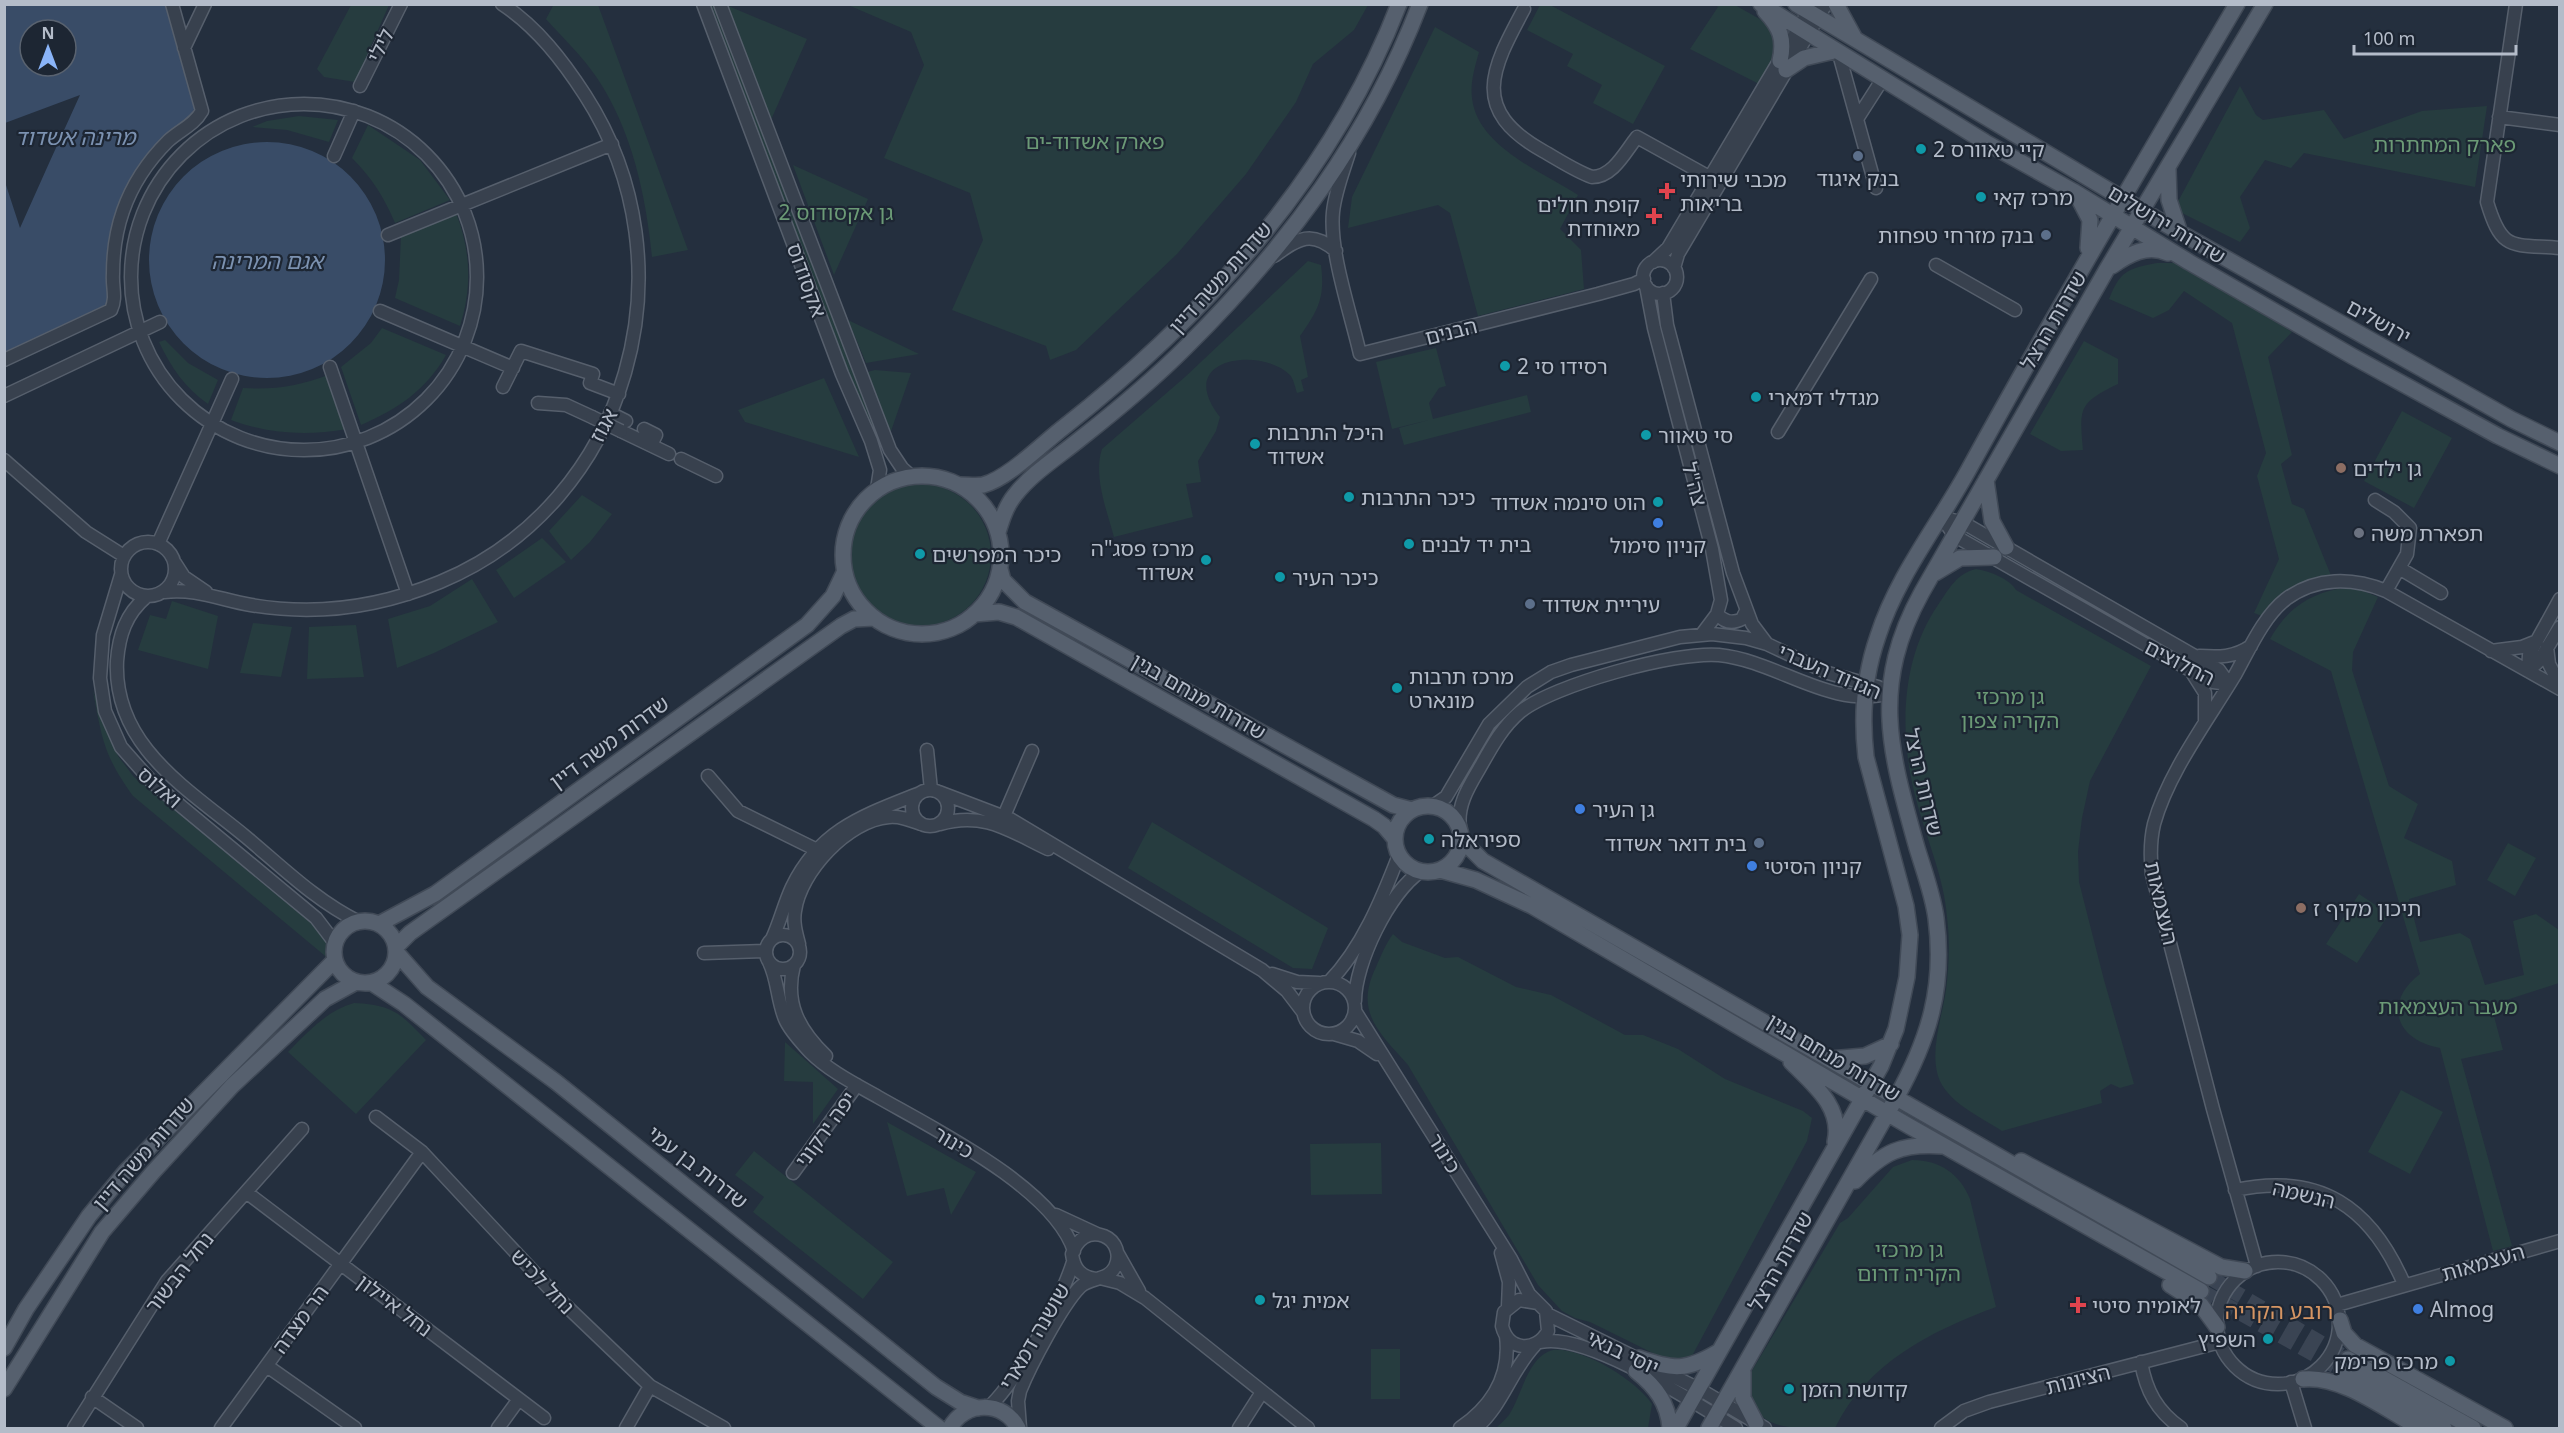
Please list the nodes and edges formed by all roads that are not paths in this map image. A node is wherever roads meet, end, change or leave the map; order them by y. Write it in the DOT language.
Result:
graph roads {
  1 [pos="172,4"];
  2 [pos="205,4"];
  3 [pos="400,4"];
  4 [pos="502,4"];
  5 [pos="703,4"];
  6 [pos="720,4"];
  7 [pos="1399,4"];
  8 [pos="1420,4"];
  9 [pos="1760,4"];
  10 [pos="1836,4"];
  11 [pos="2237,4"];
  12 [pos="2265,4"];
  13 [pos="2516,4"];
  14 [pos="1812,8"];
  15 [pos="1524,9"];
  16 [pos="1804,31"];
  17 [pos="1856,39"];
  18 [pos="184,48"];
  19 [pos="1836,52"];
  20 [pos="1783,66"];
  21 [pos="1882,80"];
  22 [pos="360,86"];
  23 [pos="354,111"];
  24 [pos="2499,117"];
  25 [pos="1857,119"];
  26 [pos="2559,125"];
  27 [pos="612,144"];
  28 [pos="1350,149"];
  29 [pos="334,156"];
  30 [pos="2169,165"];
  31 [pos="1710,178"];
  32 [pos="1876,188"];
  33 [pos="2073,191"];
  34 [pos="2121,198"];
  35 [pos="461,206"];
  36 [pos="2142,211"];
  37 [pos="2112,214"];
  38 [pos="2132,227"];
  39 [pos="2180,233"];
  40 [pos="388,236"];
  41 [pos="2559,248"];
  42 [pos="1336,251"];
  43 [pos="2085,261"];
  44 [pos="1653,262"];
  45 [pos="2189,262"];
  46 [pos="1263,263"];
  47 [pos="1936,265"];
  48 [pos="1674,268"];
  49 [pos="2107,269"];
  50 [pos="1871,279"];
  51 [pos="1645,282"];
  52 [pos="1663,293"];
  53 [pos="2015,310"];
  54 [pos="380,311"];
  55 [pos="160,322"];
  56 [pos="142,330"];
  57 [pos="463,346"];
  58 [pos="4,360"];
  59 [pos="515,362"];
  60 [pos="543,365"];
  61 [pos="330,367"];
  62 [pos="556,369"];
  63 [pos="232,379"];
  64 [pos="591,381"];
  65 [pos="503,387"];
  66 [pos="619,394"];
  67 [pos="4,396"];
  68 [pos="538,403"];
  69 [pos="610,413"];
  70 [pos="211,425"];
  71 [pos="624,426"];
  72 [pos="644,429"];
  73 [pos="1778,432"];
  74 [pos="356,443"];
  75 [pos="2559,443"];
  76 [pos="651,445"];
  77 [pos="669,454"];
  78 [pos="681,459"];
  79 [pos="4,460"];
  80 [pos="2559,466"];
  81 [pos="716,476"];
  82 [pos="911,476"];
  83 [pos="1986,480"];
  84 [pos="961,485"];
  85 [pos="877,489"];
  86 [pos="2374,500"];
  87 [pos="1942,518"];
  88 [pos="1958,529"];
  89 [pos="998,532"];
  90 [pos="158,544"];
  91 [pos="2000,552"];
  92 [pos="124,556"];
  93 [pos="175,563"];
  94 [pos="2399,568"];
  95 [pos="1000,569"];
  96 [pos="844,573"];
  97 [pos="121,575"];
  98 [pos="1932,575"];
  99 [pos="2386,591"];
  100 [pos="164,592"];
  101 [pos="207,593"];
  102 [pos="2441,593"];
  103 [pos="408,594"];
  104 [pos="146,597"];
  105 [pos="2559,599"];
  106 [pos="1746,611"];
  107 [pos="974,614"];
  108 [pos="1717,614"];
  109 [pos="874,618"];
  110 [pos="2559,627"];
  111 [pos="1702,634"];
  112 [pos="1767,644"];
  113 [pos="2542,644"];
  114 [pos="2252,646"];
  115 [pos="2490,651"];
  116 [pos="2195,656"];
  117 [pos="2190,670"];
  118 [pos="2528,671"];
  119 [pos="2229,684"];
  120 [pos="2559,687"];
  121 [pos="1865,691"];
  122 [pos="1890,693"];
  123 [pos="2204,726"];
  124 [pos="927,750"];
  125 [pos="1032,751"];
  126 [pos="708,776"];
  127 [pos="930,792"];
  128 [pos="1433,806"];
  129 [pos="1412,810"];
  130 [pos="1004,816"];
  131 [pos="921,824"];
  132 [pos="940,824"];
  133 [pos="1461,834"];
  134 [pos="1395,839"];
  135 [pos="817,850"];
  136 [pos="1399,855"];
  137 [pos="1440,870"];
  138 [pos="1421,872"];
  139 [pos="1101,875"];
  140 [pos="359,922"];
  141 [pos="379,924"];
  142 [pos="772,939"];
  143 [pos="335,943"];
  144 [pos="799,944"];
  145 [pos="396,950"];
  146 [pos="704,953"];
  147 [pos="767,957"];
  148 [pos="335,960"];
  149 [pos="794,965"];
  150 [pos="1262,970"];
  151 [pos="356,982"];
  152 [pos="1325,982"];
  153 [pos="372,983"];
  154 [pos="1355,1007"];
  155 [pos="1303,1012"];
  156 [pos="1334,1034"];
  157 [pos="1891,1044"];
  158 [pos="1776,1047"];
  159 [pos="1827,1059"];
  160 [pos="1396,1075"];
  161 [pos="1871,1083"];
  162 [pos="856,1084"];
  163 [pos="1862,1098"];
  164 [pos="1896,1098"];
  165 [pos="1887,1113"];
  166 [pos="376,1117"];
  167 [pos="302,1129"];
  168 [pos="1979,1145"];
  169 [pos="1945,1146"];
  170 [pos="1833,1149"];
  171 [pos="422,1152"];
  172 [pos="793,1173"];
  173 [pos="2003,1178"];
  174 [pos="2235,1190"];
  175 [pos="246,1192"];
  176 [pos="1842,1193"];
  177 [pos="1047,1210"];
  178 [pos="1493,1232"];
  179 [pos="1098,1234"];
  180 [pos="2559,1240"];
  181 [pos="1117,1250"];
  182 [pos="1073,1256"];
  183 [pos="341,1264"];
  184 [pos="2251,1268"];
  185 [pos="1098,1279"];
  186 [pos="2404,1284"];
  187 [pos="1145,1298"];
  188 [pos="1538,1303"];
  189 [pos="1508,1306"];
  190 [pos="2338,1313"];
  191 [pos="1547,1314"];
  192 [pos="2219,1334"];
  193 [pos="1506,1336"];
  194 [pos="1538,1343"];
  195 [pos="4,1348"];
  196 [pos="1721,1350"];
  197 [pos="2141,1362"];
  198 [pos="1638,1365"];
  199 [pos="267,1366"];
  200 [pos="1743,1369"];
  201 [pos="2297,1381"];
  202 [pos="650,1386"];
  203 [pos="4,1389"];
  204 [pos="1262,1392"];
  205 [pos="1696,1395"];
  206 [pos="92,1397"];
  207 [pos="519,1399"];
  208 [pos="983,1407"];
  209 [pos="1716,1416"];
  210 [pos="544,1418"];
  211 [pos="1760,1426"];
  212 [pos="74,1428"];
  213 [pos="137,1428"];
  214 [pos="221,1428"];
  215 [pos="355,1428"];
  216 [pos="498,1428"];
  217 [pos="626,1428"];
  218 [pos="724,1428"];
  219 [pos="939,1428"];
  220 [pos="950,1428"];
  221 [pos="1019,1428"];
  222 [pos="1239,1428"];
  223 [pos="1308,1428"];
  224 [pos="1460,1428"];
  225 [pos="1476,1428"];
  226 [pos="1670,1428"];
  227 [pos="1676,1428"];
  228 [pos="1736,1428"];
  229 [pos="1941,1428"];
  230 [pos="2181,1428"];
  231 [pos="2304,1428"];
  232 [pos="2420,1428"];
  233 [pos="2444,1428"];
  234 [pos="2474,1428"];
  235 [pos="2505,1428"];
  1 -- 18 [label="street"];
  2 -- 18 [label="street"];
  3 -- 22 [label="street, לילי"];
  4 -- 27 [label="street, אגוז"];
  5 -- 85 [label="street, אקסודוס"];
  6 -- 82 [label="street, אקסודוס"];
  7 -- 84 [label="main road, שדרות משה דיין"];
  8 -- 28 [label="main road, שדרות משה דיין"];
  9 -- 16 [label="main road, שדרות ירושלים"];
  9 -- 20 [label="main road"];
  10 -- 17 [label="main road"];
  11 -- 34 [label="main road, שדרות הרצל"];
  12 -- 30 [label="main road, שדרות הרצל"];
  13 -- 24 [label="street"];
  14 -- 16 [label="street"];
  14 -- 17 [label="main road, שדרות ירושלים"];
  15 -- 31 [label="street"];
  16 -- 19 [label="main road, שדרות ירושלים"];
  16 -- 20 [label="street"];
  17 -- 34 [label="main road, שדרות ירושלים"];
  18 -- 58 [label="street"];
  19 -- 20 [label="main road"];
  19 -- 21 [label="main road, שדרות ירושלים"];
  19 -- 25 [label="street"];
  20 -- 31 [label="street"];
  20 -- 48 [label="street"];
  21 -- 25 [label="street"];
  21 -- 33 [label="main road, שדרות ירושלים"];
  23 -- 29 [label="street"];
  23 -- 35 [label="street"];
  23 -- 56 [label="street"];
  24 -- 26 [label="street"];
  24 -- 41 [label="street"];
  25 -- 32 [label="street"];
  27 -- 35 [label="street"];
  27 -- 66 [label="street, אגוז"];
  28 -- 42 [label="street, הבנים"];
  28 -- 46 [label="main road, שדרות משה דיין"];
  30 -- 36 [label="main road, שדרות הרצל"];
  30 -- 39 [label="main road"];
  31 -- 44 [label="street"];
  33 -- 37 [label="main road, שדרות ירושלים"];
  33 -- 43 [label="main road"];
  34 -- 36 [label="main road, שדרות ירושלים"];
  34 -- 37 [label="main road, שדרות הרצל"];
  35 -- 40 [label="street"];
  35 -- 57 [label="street"];
  36 -- 38 [label="main road, שדרות הרצל"];
  36 -- 39 [label="main road, שדרות ירושלים"];
  37 -- 38 [label="main road, שדרות ירושלים"];
  37 -- 43 [label="main road, שדרות הרצל"];
  38 -- 45 [label="main road, שדרות ירושלים"];
  38 -- 49 [label="main road, שדרות הרצל"];
  39 -- 75 [label="main road, ירושלים"];
  42 -- 46 [label="street"];
  42 -- 51 [label="street, הבנים"];
  43 -- 87 [label="main road, שדרות הרצל"];
  44 -- 48 [label="street"];
  44 -- 51 [label="street"];
  45 -- 49 [label="main road"];
  45 -- 80 [label="main road, שדרות ירושלים"];
  46 -- 89 [label="main road, שדרות משה דיין"];
  47 -- 53 [label="street"];
  48 -- 52 [label="street"];
  49 -- 83 [label="main road, שדרות הרצל"];
  50 -- 73 [label="street"];
  51 -- 52 [label="street"];
  51 -- 108 [label="street, צה\"ל"];
  52 -- 106 [label="street, צה\"ל"];
  54 -- 57 [label="street"];
  55 -- 56 [label="street"];
  56 -- 67 [label="street"];
  56 -- 70 [label="street"];
  57 -- 59 [label="street"];
  57 -- 74 [label="street"];
  59 -- 60 [label="street"];
  59 -- 64 [label="street"];
  59 -- 65 [label="street"];
  61 -- 74 [label="street"];
  62 -- 64 [label="street"];
  63 -- 70 [label="street"];
  64 -- 66 [label="street"];
  66 -- 69 [label="street, אגוז"];
  68 -- 71 [label="street, bridge"];
  69 -- 71 [label="street"];
  69 -- 103 [label="street, אגוז"];
  70 -- 74 [label="street"];
  70 -- 90 [label="street"];
  71 -- 76 [label="street"];
  72 -- 76 [label="street"];
  74 -- 103 [label="street"];
  76 -- 77 [label="street"];
  78 -- 81 [label="street"];
  79 -- 92 [label="street"];
  82 -- 84 [label="main road"];
  82 -- 85 [label="main road"];
  83 -- 88 [label="main road, שדרות הרצל"];
  83 -- 91 [label="main road"];
  84 -- 89 [label="main road"];
  85 -- 96 [label="main road"];
  86 -- 94 [label="street"];
  87 -- 88 [label="street, החלוצים"];
  87 -- 121 [label="main road, שדרות הרצל"];
  88 -- 91 [label="street, החלוצים"];
  88 -- 98 [label="main road, שדרות הרצל"];
  89 -- 95 [label="main road"];
  90 -- 92 [label="street"];
  90 -- 93 [label="street"];
  91 -- 98 [label="main road"];
  91 -- 116 [label="street, החלוצים"];
  91 -- 117 [label="street, החלוצים"];
  92 -- 97 [label="street"];
  93 -- 100 [label="street"];
  93 -- 101 [label="street, אגוז"];
  94 -- 99 [label="street"];
  94 -- 102 [label="street"];
  95 -- 107 [label="main road"];
  95 -- 129 [label="main road, שדרות מנחם בגין"];
  96 -- 109 [label="main road"];
  96 -- 141 [label="main road, שדרות משה דיין"];
  97 -- 104 [label="street"];
  97 -- 143 [label="street, ואלוס"];
  98 -- 122 [label="main road, שדרות הרצל"];
  99 -- 114 [label="street, העצמאות"];
  99 -- 115 [label="street, העצמאות"];
  100 -- 101 [label="street, אגוז"];
  100 -- 104 [label="street"];
  101 -- 103 [label="street, אגוז"];
  104 -- 140 [label="street, ואלוס"];
  105 -- 113 [label="street"];
  106 -- 108 [label="street"];
  106 -- 112 [label="street, צה\"ל"];
  107 -- 109 [label="main road"];
  107 -- 134 [label="main road, שדרות מנחם בגין"];
  108 -- 111 [label="street"];
  109 -- 145 [label="main road, שדרות משה דיין"];
  110 -- 113 [label="street"];
  111 -- 112 [label="street, הגדוד העברי"];
  111 -- 128 [label="street, הגדוד העברי"];
  112 -- 121 [label="street, הגדוד העברי"];
  113 -- 115 [label="street"];
  113 -- 118 [label="street"];
  113 -- 120 [label="street"];
  114 -- 116 [label="street"];
  114 -- 119 [label="street, העצמאות"];
  115 -- 118 [label="street, העצמאות"];
  116 -- 119 [label="street, החלוצים"];
  117 -- 119 [label="street, החלוצים"];
  117 -- 123 [label="street"];
  118 -- 120 [label="street, העצמאות"];
  119 -- 123 [label="street, העצמאות"];
  121 -- 122 [label="street, הגדוד העברי"];
  121 -- 133 [label="street, הגדוד העברי"];
  121 -- 157 [label="main road, שדרות הרצל"];
  122 -- 164 [label="main road, שדרות הרצל"];
  123 -- 174 [label="street, העצמאות"];
  124 -- 127 [label="street"];
  125 -- 130 [label="street"];
  126 -- 135 [label="street"];
  127 -- 130 [label="street"];
  127 -- 131 [label="street"];
  127 -- 132 [label="street"];
  127 -- 135 [label="street"];
  128 -- 129 [label="main road"];
  128 -- 133 [label="main road"];
  129 -- 134 [label="main road"];
  130 -- 139 [label="street"];
  131 -- 132 [label="street"];
  131 -- 144 [label="street"];
  132 -- 139 [label="street"];
  133 -- 137 [label="main road"];
  133 -- 159 [label="main road, שדרות מנחם בגין"];
  134 -- 136 [label="main road"];
  135 -- 142 [label="street"];
  136 -- 138 [label="main road"];
  136 -- 152 [label="street"];
  137 -- 138 [label="main road"];
  137 -- 158 [label="main road, שדרות מנחם בגין"];
  138 -- 154 [label="street"];
  139 -- 150 [label="street"];
  140 -- 141 [label="main road"];
  140 -- 143 [label="main road"];
  141 -- 145 [label="main road"];
  142 -- 144 [label="street"];
  142 -- 147 [label="street"];
  143 -- 148 [label="main road"];
  144 -- 149 [label="street"];
  145 -- 153 [label="main road, שדרות משה דיין"];
  145 -- 208 [label="main road, שדרות בן עמי"];
  146 -- 147 [label="street"];
  147 -- 149 [label="street"];
  147 -- 162 [label="street, כינור"];
  148 -- 151 [label="main road"];
  148 -- 195 [label="main road, שדרות משה דיין"];
  149 -- 162 [label="street, כינור"];
  150 -- 152 [label="street"];
  150 -- 155 [label="street"];
  151 -- 153 [label="main road"];
  151 -- 203 [label="main road, שדרות משה דיין"];
  152 -- 154 [label="street"];
  152 -- 155 [label="street"];
  153 -- 219 [label="main road"];
  154 -- 156 [label="street"];
  154 -- 160 [label="street, כינור"];
  155 -- 156 [label="street"];
  156 -- 160 [label="street, כינור"];
  157 -- 159 [label="main road"];
  157 -- 161 [label="main road, שדרות הרצל"];
  158 -- 163 [label="main road, שדרות מנחם בגין"];
  158 -- 170 [label="main road"];
  159 -- 161 [label="main road, שדרות מנחם בגין"];
  160 -- 178 [label="street, כינור"];
  161 -- 163 [label="main road, שדרות הרצל"];
  161 -- 164 [label="main road, שדרות מנחם בגין"];
  162 -- 172 [label="street, יפה ירקוני"];
  162 -- 177 [label="street, כינור"];
  163 -- 165 [label="main road, שדרות מנחם בגין"];
  163 -- 170 [label="main road, שדרות הרצל"];
  164 -- 165 [label="main road, שדרות הרצל"];
  164 -- 168 [label="main road, שדרות מנחם בגין"];
  165 -- 169 [label="main road, שדרות מנחם בגין"];
  165 -- 176 [label="main road, שדרות הרצל"];
  166 -- 171 [label="street, נחל לכיש"];
  167 -- 175 [label="street, נחל הבשור"];
  168 -- 173 [label="main road, שדרות מנחם בגין"];
  168 -- 184 [label="main road"];
  169 -- 173 [label="main road, שדרות מנחם בגין"];
  169 -- 176 [label="main road"];
  170 -- 196 [label="main road, שדרות הרצל"];
  171 -- 183 [label="street, הר מצדה"];
  171 -- 202 [label="street, נחל לכיש"];
  173 -- 192 [label="main road"];
  174 -- 184 [label="street, העצמאות"];
  174 -- 186 [label="street, הנשמה"];
  175 -- 183 [label="street, נחל איילון"];
  175 -- 206 [label="street, נחל הבשור"];
  176 -- 200 [label="main road, שדרות הרצל"];
  177 -- 179 [label="street, כינור"];
  177 -- 182 [label="street, כינור"];
  178 -- 188 [label="street, כינור"];
  178 -- 189 [label="street, כינור"];
  179 -- 181 [label="street"];
  179 -- 182 [label="street"];
  180 -- 186 [label="street, העצמאות"];
  181 -- 185 [label="street"];
  181 -- 187 [label="street"];
  182 -- 185 [label="street"];
  182 -- 208 [label="street, שושנה דמארי"];
  183 -- 199 [label="street, הר מצדה"];
  183 -- 207 [label="street, נחל איילון"];
  184 -- 190 [label="street"];
  184 -- 192 [label="street"];
  185 -- 187 [label="street"];
  185 -- 221 [label="street, שושנה דמארי"];
  186 -- 190 [label="street, העצמאות"];
  187 -- 204 [label="street"];
  188 -- 189 [label="street"];
  188 -- 191 [label="street"];
  189 -- 193 [label="street"];
  190 -- 201 [label="street"];
  190 -- 235 [label="main road"];
  191 -- 194 [label="street"];
  191 -- 198 [label="street, יוסי בנאי"];
  192 -- 197 [label="street, הציונות"];
  192 -- 201 [label="street"];
  193 -- 194 [label="street"];
  193 -- 224 [label="street"];
  194 -- 198 [label="street, יוסי בנאי"];
  194 -- 225 [label="street"];
  196 -- 198 [label="main road"];
  196 -- 205 [label="main road, שדרות הרצל"];
  197 -- 229 [label="street, הציונות"];
  197 -- 230 [label="street"];
  198 -- 205 [label="street, יוסי בנאי"];
  198 -- 226 [label="main road"];
  199 -- 214 [label="street, הר מצדה"];
  199 -- 215 [label="street"];
  200 -- 209 [label="main road, שדרות הרצל"];
  200 -- 211 [label="main road"];
  201 -- 231 [label="street"];
  201 -- 232 [label="main road"];
  202 -- 217 [label="street"];
  202 -- 218 [label="street, נחל לכיש"];
  204 -- 222 [label="street"];
  204 -- 223 [label="street"];
  205 -- 209 [label="street, יוסי בנאי"];
  205 -- 227 [label="main road, שדרות הרצל"];
  206 -- 212 [label="street, נחל הבשור"];
  206 -- 213 [label="street"];
  207 -- 210 [label="street, נחל איילון"];
  207 -- 216 [label="street"];
  208 -- 220 [label="main road"];
  208 -- 221 [label="main road, שדרות בן עמי"];
  209 -- 211 [label="street"];
  209 -- 228 [label="street"];
  233 -- 234 [label="main road"];
}
